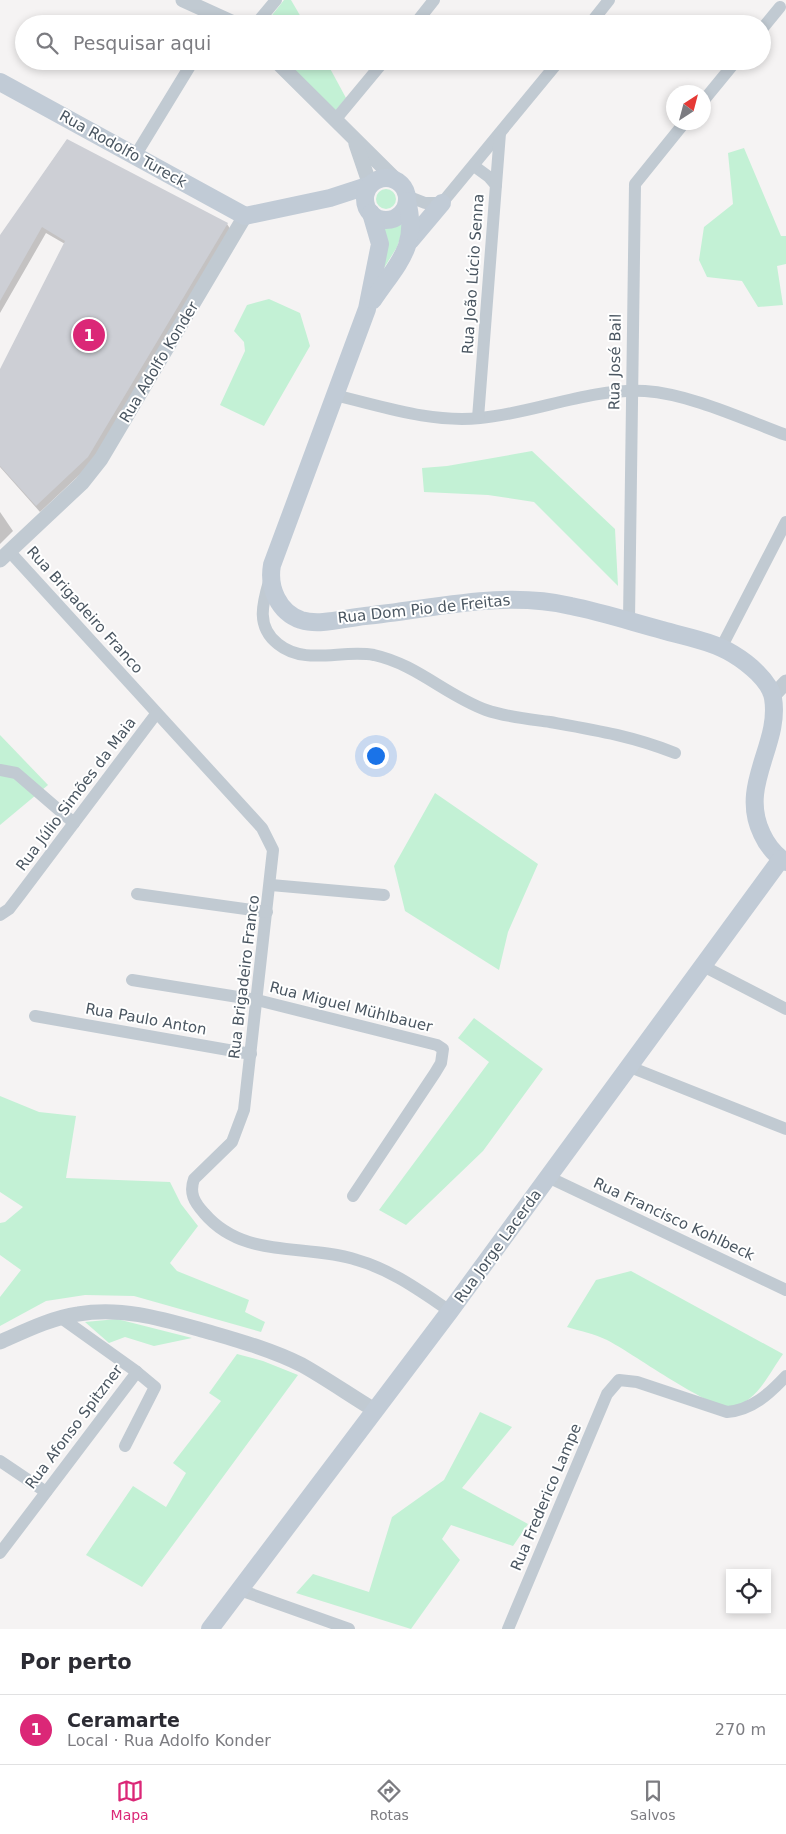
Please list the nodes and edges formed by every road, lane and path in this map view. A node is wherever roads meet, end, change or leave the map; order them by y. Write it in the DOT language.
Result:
graph roads {
  1 [pos="184,0"];
  2 [pos="276,0"];
  3 [pos="434,0"];
  4 [pos="609,0"];
  5 [pos="779,6"];
  6 [pos="216,15"];
  7 [pos="264,15"];
  8 [pos="422,15"];
  9 [pos="597,15"];
  10 [pos="771,17"];
  11 [pos="188,70"];
  12 [pos="285,70"];
  13 [pos="377,70"];
  14 [pos="552,70"];
  15 [pos="729,70"];
  16 [pos="0,82"];
  17 [pos="711,91"];
  18 [pos="335,120"];
  19 [pos="679,130"];
  20 [pos="500,133"];
  21 [pos="355,140"];
  22 [pos="135,156"];
  23 [pos="474,166"];
  24 [pos="370,185"];
  25 [pos="496,185"];
  26 [pos="404,193"];
  27 [pos="330,198"];
  28 [pos="442,203"];
  29 [pos="369,209"];
  30 [pos="245,216"];
  31 [pos="410,240"];
  32 [pos="367,309"];
  33 [pos="631,391"];
  34 [pos="334,395"];
  35 [pos="478,418"];
  36 [pos="786,434"];
  37 [pos="786,522"];
  38 [pos="5,555"];
  39 [pos="270,578"];
  40 [pos="628,621"];
  41 [pos="721,648"];
  42 [pos="786,682"];
  43 [pos="773,696"];
  44 [pos="156,714"];
  45 [pos="675,753"];
  46 [pos="0,770"];
  47 [pos="74,823"];
  48 [pos="784,861"];
  49 [pos="271,885"];
  50 [pos="137,894"];
  51 [pos="384,895"];
  52 [pos="267,912"];
  53 [pos="0,915"];
  54 [pos="703,966"];
  55 [pos="132,980"];
  56 [pos="257,1000"];
  57 [pos="786,1009"];
  58 [pos="35,1016"];
  59 [pos="251,1054"];
  60 [pos="630,1067"];
  61 [pos="786,1129"];
  62 [pos="548,1177"];
  63 [pos="353,1196"];
  64 [pos="786,1290"];
  65 [pos="450,1311"];
  66 [pos="60,1317"];
  67 [pos="0,1342"];
  68 [pos="137,1372"];
  69 [pos="786,1376"];
  70 [pos="376,1411"];
  71 [pos="125,1446"];
  72 [pos="0,1461"];
  73 [pos="46,1492"];
  74 [pos="0,1554"];
  75 [pos="240,1590"];
  76 [pos="210,1629"];
  77 [pos="349,1629"];
  78 [pos="508,1629"];
  1 -- 6 [label="street"];
  2 -- 7 [label="street"];
  3 -- 8 [label="street"];
  4 -- 9 [label="street"];
  5 -- 10 [label="street"];
  11 -- 22 [label="street"];
  12 -- 18 [label="street"];
  13 -- 18 [label="street"];
  14 -- 20 [label="street"];
  15 -- 17 [label="street"];
  16 -- 22 [label="main road, Rua Rodolfo Tureck"];
  18 -- 21 [label="street"];
  19 -- 33 [label="street, Rua José Bail"];
  20 -- 23 [label="street"];
  20 -- 25 [label="street, Rua João Lúcio Senna"];
  21 -- 24 [label="street"];
  21 -- 26 [label="street"];
  22 -- 30 [label="main road, Rua Rodolfo Tureck"];
  23 -- 25 [label="street"];
  23 -- 28 [label="street"];
  24 -- 26 [label="main road"];
  24 -- 27 [label="main road"];
  24 -- 29 [label="main road"];
  25 -- 35 [label="street, Rua João Lúcio Senna"];
  26 -- 28 [label="street"];
  26 -- 29 [label="main road"];
  26 -- 31 [label="main road"];
  27 -- 29 [label="main road"];
  27 -- 30 [label="main road"];
  28 -- 31 [label="main road"];
  29 -- 32 [label="main road"];
  30 -- 38 [label="street, Rua Adolfo Konder"];
  31 -- 32 [label="main road"];
  32 -- 34 [label="main road"];
  33 -- 35 [label="street"];
  33 -- 36 [label="street"];
  33 -- 40 [label="street, Rua José Bail"];
  34 -- 35 [label="street"];
  34 -- 39 [label="main road"];
  37 -- 41 [label="street"];
  38 -- 44 [label="street, Rua Brigadeiro Franco"];
  39 -- 40 [label="main road, Rua Dom Pio de Freitas"];
  39 -- 45 [label="street"];
  40 -- 41 [label="main road, Rua Dom Pio de Freitas"];
  41 -- 43 [label="main road, Rua Dom Pio de Freitas"];
  42 -- 43 [label="street"];
  43 -- 48 [label="main road"];
  44 -- 47 [label="street, Rua Júlio Simões da Maia"];
  44 -- 49 [label="street, Rua Brigadeiro Franco"];
  46 -- 47 [label="street"];
  47 -- 53 [label="street, Rua Júlio Simões da Maia"];
  48 -- 54 [label="main road, Rua Jorge Lacerda"];
  49 -- 51 [label="street"];
  49 -- 52 [label="street, Rua Brigadeiro Franco"];
  50 -- 52 [label="street"];
  52 -- 56 [label="street, Rua Brigadeiro Franco"];
  54 -- 57 [label="street"];
  54 -- 60 [label="main road, Rua Jorge Lacerda"];
  55 -- 56 [label="street"];
  56 -- 59 [label="street, Rua Brigadeiro Franco"];
  56 -- 63 [label="street, Rua Miguel Mühlbauer"];
  58 -- 59 [label="street, Rua Paulo Anton"];
  59 -- 65 [label="street, Rua Brigadeiro Franco"];
  60 -- 61 [label="street"];
  60 -- 62 [label="main road, Rua Jorge Lacerda"];
  62 -- 64 [label="street, Rua Francisco Kohlbeck"];
  62 -- 65 [label="main road, Rua Jorge Lacerda"];
  65 -- 70 [label="main road, Rua Jorge Lacerda"];
  66 -- 67 [label="street"];
  66 -- 68 [label="street, Rua Afonso Spitzner"];
  66 -- 70 [label="street"];
  68 -- 71 [label="street"];
  68 -- 73 [label="street, Rua Afonso Spitzner"];
  69 -- 78 [label="street, Rua Frederico Lampe"];
  70 -- 75 [label="main road, Rua Jorge Lacerda"];
  72 -- 73 [label="street"];
  73 -- 74 [label="street, Rua Afonso Spitzner"];
  75 -- 76 [label="main road, Rua Jorge Lacerda"];
  75 -- 77 [label="street"];
}
